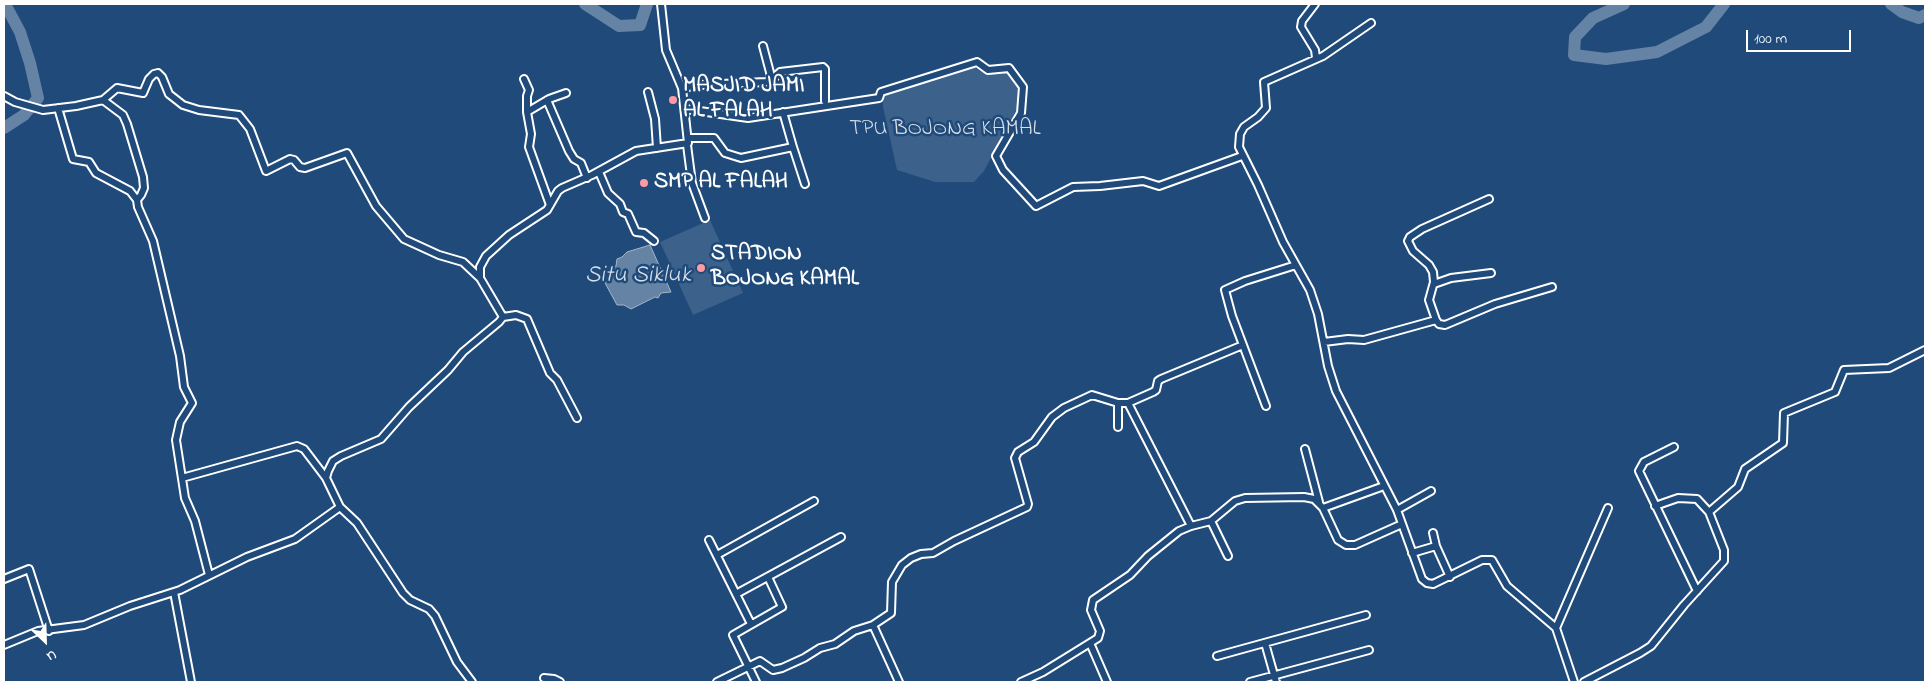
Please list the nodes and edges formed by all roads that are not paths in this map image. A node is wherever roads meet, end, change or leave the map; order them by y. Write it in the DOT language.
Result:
graph roads {
  1 [pos="661,4"];
  2 [pos="1315,4"];
  3 [pos="1370,24"];
  4 [pos="764,46"];
  5 [pos="1316,58"];
  6 [pos="524,79"];
  7 [pos="772,80"];
  8 [pos="682,88"];
  9 [pos="648,92"];
  10 [pos="566,93"];
  11 [pos="4,96"];
  12 [pos="103,100"];
  13 [pos="547,100"];
  14 [pos="825,101"];
  15 [pos="58,108"];
  16 [pos="686,109"];
  17 [pos="527,112"];
  18 [pos="783,112"];
  19 [pos="688,141"];
  20 [pos="793,147"];
  21 [pos="657,148"];
  22 [pos="1242,156"];
  23 [pos="599,172"];
  24 [pos="587,178"];
  25 [pos="805,184"];
  26 [pos="137,200"];
  27 [pos="1489,200"];
  28 [pos="550,206"];
  29 [pos="705,218"];
  30 [pos="654,241"];
  31 [pos="1296,265"];
  32 [pos="1491,273"];
  33 [pos="480,278"];
  34 [pos="1434,284"];
  35 [pos="1552,287"];
  36 [pos="503,317"];
  37 [pos="1436,320"];
  38 [pos="1324,342"];
  39 [pos="1243,345"];
  40 [pos="1925,350"];
  41 [pos="1118,403"];
  42 [pos="1128,403"];
  43 [pos="1266,406"];
  44 [pos="577,418"];
  45 [pos="1118,428"];
  46 [pos="1674,447"];
  47 [pos="1305,449"];
  48 [pos="182,478"];
  49 [pos="326,478"];
  50 [pos="1384,486"];
  51 [pos="1431,491"];
  52 [pos="814,501"];
  53 [pos="1321,505"];
  54 [pos="1656,506"];
  55 [pos="340,507"];
  56 [pos="1608,508"];
  57 [pos="1397,510"];
  58 [pos="1709,512"];
  59 [pos="1211,521"];
  60 [pos="1402,524"];
  61 [pos="1190,526"];
  62 [pos="1433,533"];
  63 [pos="840,537"];
  64 [pos="709,540"];
  65 [pos="1436,546"];
  66 [pos="1412,553"];
  67 [pos="716,555"];
  68 [pos="1228,556"];
  69 [pos="209,575"];
  70 [pos="768,576"];
  71 [pos="1450,576"];
  72 [pos="4,579"];
  73 [pos="174,592"];
  74 [pos="1697,592"];
  75 [pos="736,594"];
  76 [pos="1366,615"];
  77 [pos="751,624"];
  78 [pos="872,625"];
  79 [pos="1556,628"];
  80 [pos="49,631"];
  81 [pos="1090,643"];
  82 [pos="1265,643"];
  83 [pos="4,646"];
  84 [pos="1369,650"];
  85 [pos="1216,656"];
  86 [pos="748,666"];
  87 [pos="544,678"];
  88 [pos="1275,679"];
  89 [pos="191,682"];
  90 [pos="472,682"];
  91 [pos="560,682"];
  92 [pos="717,682"];
  93 [pos="756,682"];
  94 [pos="899,682"];
  95 [pos="1023,682"];
  96 [pos="1107,682"];
  97 [pos="1250,682"];
  98 [pos="1574,682"];
  99 [pos="1584,682"];
  1 -- 8 [label="street"];
  2 -- 5 [label="street"];
  3 -- 5 [label="street"];
  4 -- 7 [label="street"];
  5 -- 22 [label="street"];
  6 -- 17 [label="street"];
  7 -- 8 [label="street"];
  7 -- 14 [label="street"];
  8 -- 16 [label="street"];
  9 -- 21 [label="street"];
  10 -- 13 [label="street"];
  11 -- 15 [label="street"];
  12 -- 15 [label="street"];
  12 -- 26 [label="street"];
  12 -- 33 [label="street"];
  13 -- 17 [label="street"];
  13 -- 24 [label="street"];
  15 -- 26 [label="street"];
  16 -- 18 [label="street"];
  16 -- 19 [label="street"];
  17 -- 28 [label="street"];
  18 -- 20 [label="street"];
  18 -- 22 [label="street"];
  19 -- 20 [label="street"];
  19 -- 21 [label="street"];
  19 -- 29 [label="street"];
  20 -- 25 [label="street"];
  21 -- 23 [label="street"];
  22 -- 31 [label="street"];
  23 -- 24 [label="street"];
  23 -- 30 [label="street"];
  24 -- 28 [label="street"];
  26 -- 48 [label="street"];
  27 -- 34 [label="street"];
  28 -- 33 [label="street"];
  31 -- 38 [label="street"];
  31 -- 39 [label="street"];
  32 -- 34 [label="street"];
  33 -- 36 [label="street"];
  34 -- 37 [label="street"];
  35 -- 37 [label="street"];
  36 -- 44 [label="street"];
  36 -- 49 [label="street"];
  37 -- 38 [label="street"];
  38 -- 50 [label="street"];
  39 -- 42 [label="street"];
  39 -- 43 [label="street"];
  40 -- 58 [label="street"];
  41 -- 42 [label="street"];
  41 -- 45 [label="street"];
  41 -- 78 [label="street"];
  42 -- 61 [label="street"];
  46 -- 54 [label="street"];
  47 -- 53 [label="street"];
  48 -- 49 [label="street"];
  48 -- 69 [label="street"];
  49 -- 55 [label="street"];
  50 -- 53 [label="street"];
  50 -- 57 [label="street"];
  51 -- 57 [label="street"];
  52 -- 67 [label="street"];
  53 -- 59 [label="street"];
  53 -- 60 [label="street"];
  54 -- 58 [label="street"];
  54 -- 74 [label="street"];
  55 -- 69 [label="street"];
  55 -- 90 [label="street"];
  56 -- 79 [label="street"];
  57 -- 60 [label="street"];
  58 -- 74 [label="street"];
  59 -- 61 [label="street"];
  59 -- 68 [label="street"];
  60 -- 66 [label="street"];
  61 -- 81 [label="street"];
  62 -- 65 [label="street"];
  63 -- 70 [label="street"];
  64 -- 67 [label="street"];
  65 -- 66 [label="street"];
  65 -- 71 [label="street"];
  66 -- 71 [label="street"];
  67 -- 75 [label="street"];
  69 -- 73 [label="street"];
  70 -- 75 [label="street"];
  70 -- 77 [label="street"];
  71 -- 79 [label="street"];
  72 -- 80 [label="street"];
  73 -- 80 [label="street"];
  73 -- 89 [label="street"];
  74 -- 99 [label="street"];
  75 -- 77 [label="street"];
  76 -- 82 [label="street"];
  77 -- 86 [label="street"];
  78 -- 86 [label="street"];
  78 -- 94 [label="street"];
  79 -- 98 [label="street"];
  80 -- 83 [label="street"];
  81 -- 95 [label="street"];
  81 -- 96 [label="street"];
  82 -- 85 [label="street"];
  82 -- 88 [label="street"];
  84 -- 88 [label="street"];
  86 -- 92 [label="street"];
  86 -- 93 [label="street"];
  87 -- 91 [label="street"];
  88 -- 97 [label="street"];
}
